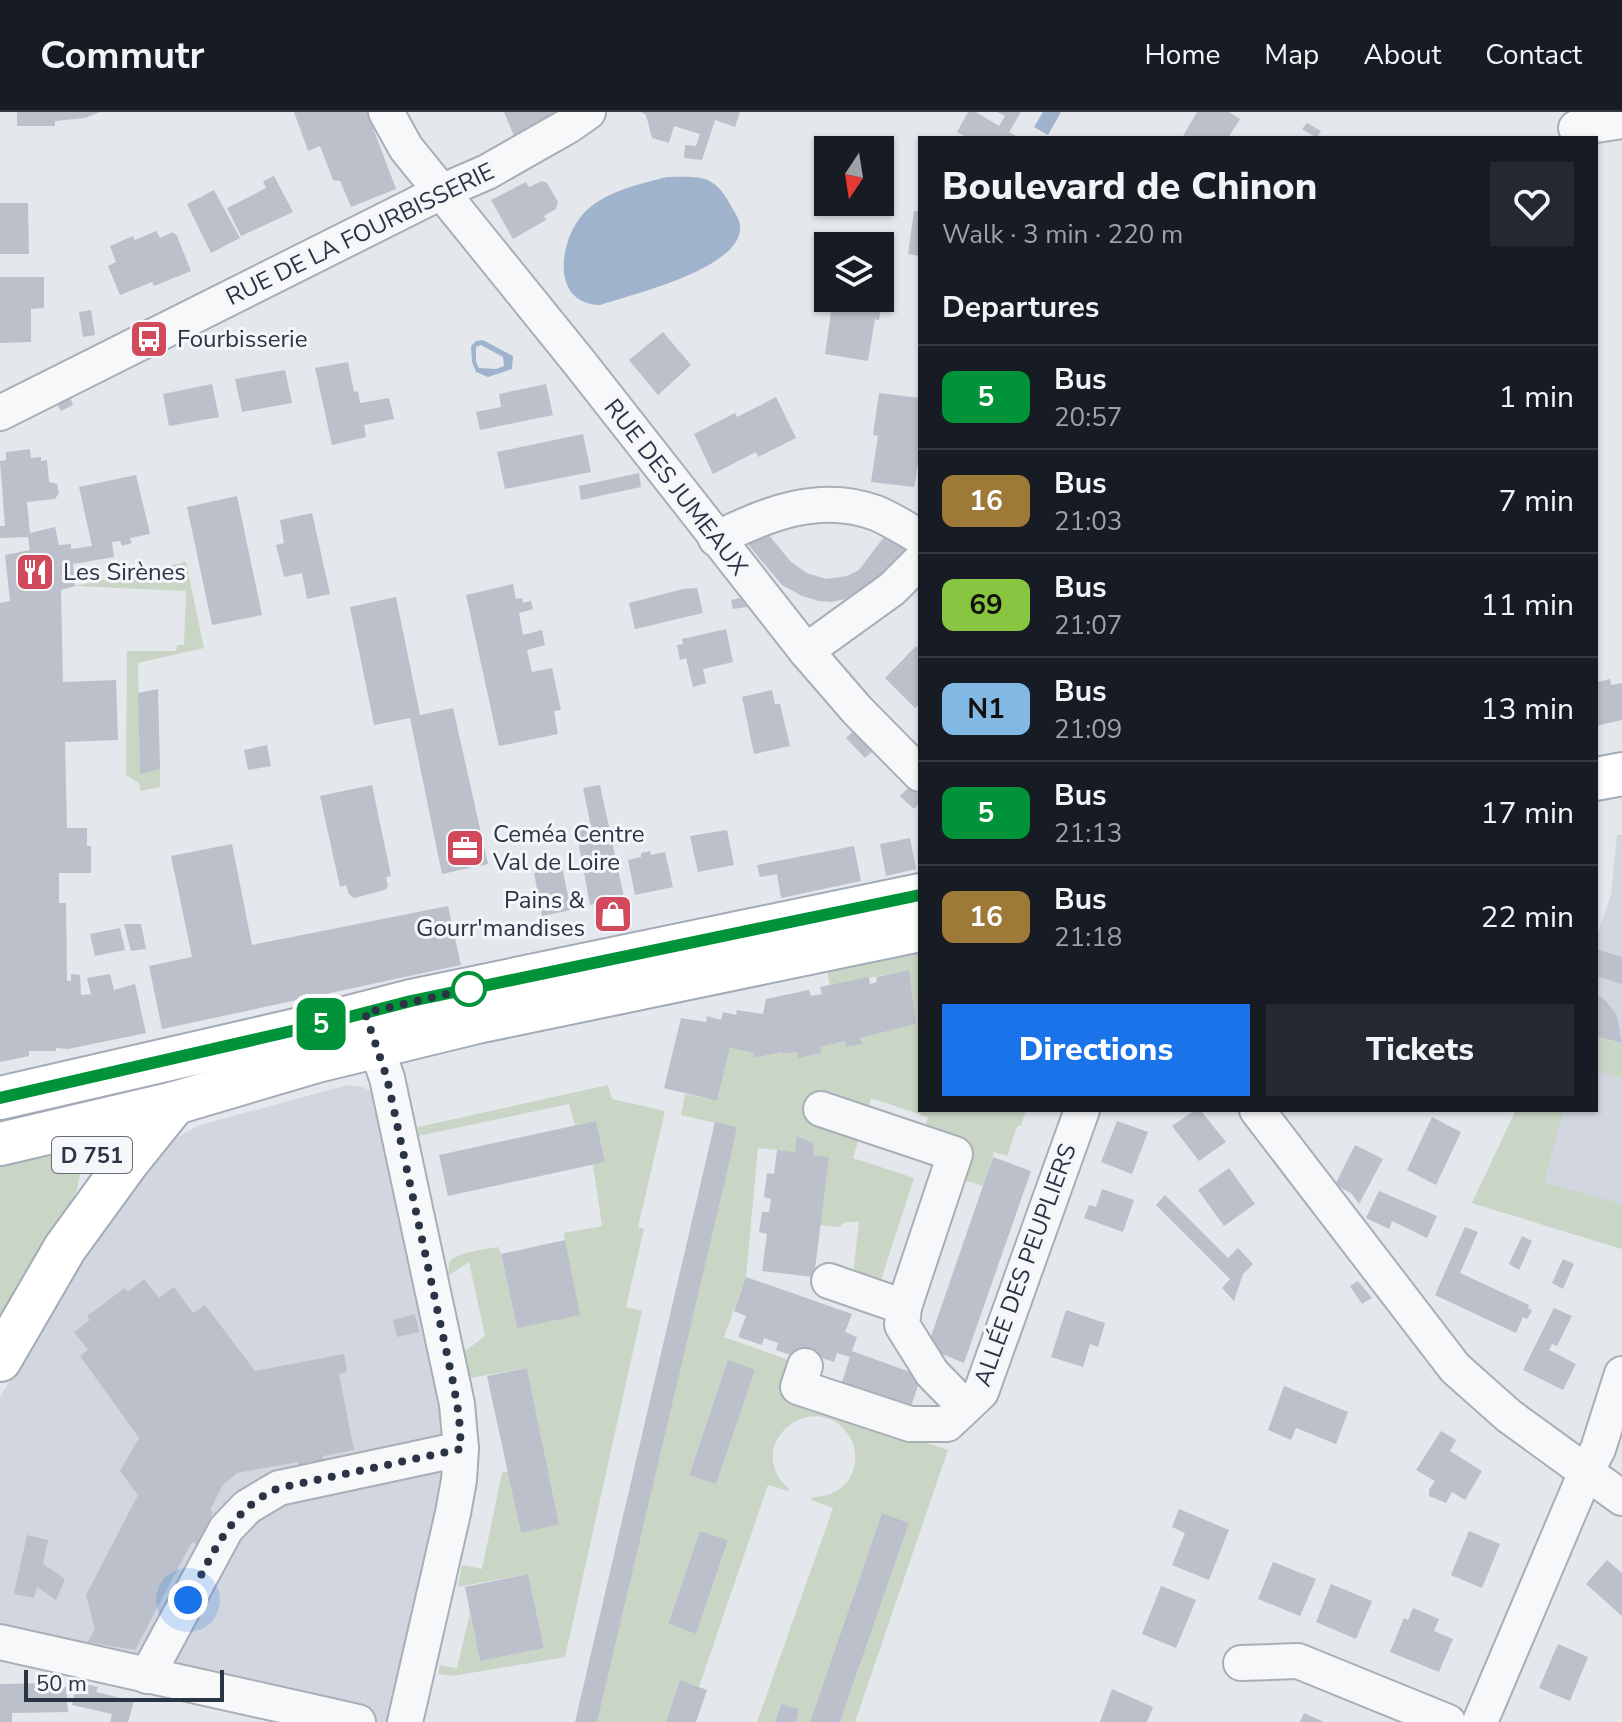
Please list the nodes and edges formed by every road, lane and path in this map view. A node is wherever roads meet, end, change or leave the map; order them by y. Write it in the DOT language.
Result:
graph roads {
  1 [pos="386,112"];
  2 [pos="588,112"];
  3 [pos="1622,121"];
  4 [pos="1576,128"];
  5 [pos="441,192"];
  6 [pos="0,413"];
  7 [pos="918,536"];
  8 [pos="716,539"];
  9 [pos="918,563"];
  10 [pos="806,651"];
  11 [pos="1622,746"];
  12 [pos="1598,751"];
  13 [pos="918,772"];
  14 [pos="1622,774"];
  15 [pos="1598,779"];
  16 [pos="918,895"];
  17 [pos="918,930"];
  18 [pos="370,1030"];
  19 [pos="11,1096"];
  20 [pos="175,1103"];
  21 [pos="821,1109"];
  22 [pos="1081,1112"];
  23 [pos="1259,1112"];
  24 [pos="78,1125"];
  25 [pos="0,1144"];
  26 [pos="65,1248"];
  27 [pos="829,1281"];
  28 [pos="904,1307"];
  29 [pos="0,1360"];
  30 [pos="805,1366"];
  31 [pos="1622,1374"];
  32 [pos="965,1407"];
  33 [pos="461,1449"];
  34 [pos="1586,1472"];
  35 [pos="1622,1498"];
  36 [pos="0,1642"];
  37 [pos="1241,1663"];
  38 [pos="147,1676"];
  39 [pos="358,1722"];
  40 [pos="405,1722"];
  41 [pos="1448,1722"];
  42 [pos="1480,1722"];
  1 -- 5 [label="street, RUE DES JUMEAUX"];
  2 -- 5 [label="street, RUE DE LA FOURBISSERIE"];
  3 -- 4 [label="street"];
  5 -- 6 [label="street, RUE DE LA FOURBISSERIE"];
  5 -- 8 [label="street, RUE DES JUMEAUX"];
  7 -- 8 [label="street"];
  8 -- 10 [label="street, RUE DES JUMEAUX"];
  9 -- 10 [label="street"];
  10 -- 13 [label="street, RUE DES JUMEAUX"];
  11 -- 12 [label="main road"];
  14 -- 15 [label="main road"];
  16 -- 18 [label="main road, D 751"];
  17 -- 18 [label="main road, D 751"];
  18 -- 19 [label="main road, D 751"];
  18 -- 20 [label="main road, D 751"];
  18 -- 33 [label="street"];
  19 -- 24 [label="main road, D 751"];
  20 -- 24 [label="main road, D 751"];
  20 -- 26 [label="main road, D 751"];
  21 -- 28 [label="street"];
  22 -- 32 [label="street, ALLÉE DES PEUPLIERS"];
  23 -- 34 [label="street"];
  24 -- 25 [label="main road, D 751"];
  24 -- 26 [label="main road, D 751"];
  26 -- 29 [label="main road, D 751"];
  27 -- 28 [label="street"];
  28 -- 32 [label="street"];
  30 -- 32 [label="street, ALLÉE DES PEUPLIERS"];
  31 -- 34 [label="street"];
  33 -- 38 [label="street"];
  33 -- 40 [label="street"];
  34 -- 35 [label="street"];
  34 -- 42 [label="street"];
  36 -- 38 [label="street"];
  37 -- 41 [label="street"];
  38 -- 39 [label="street"];
}
